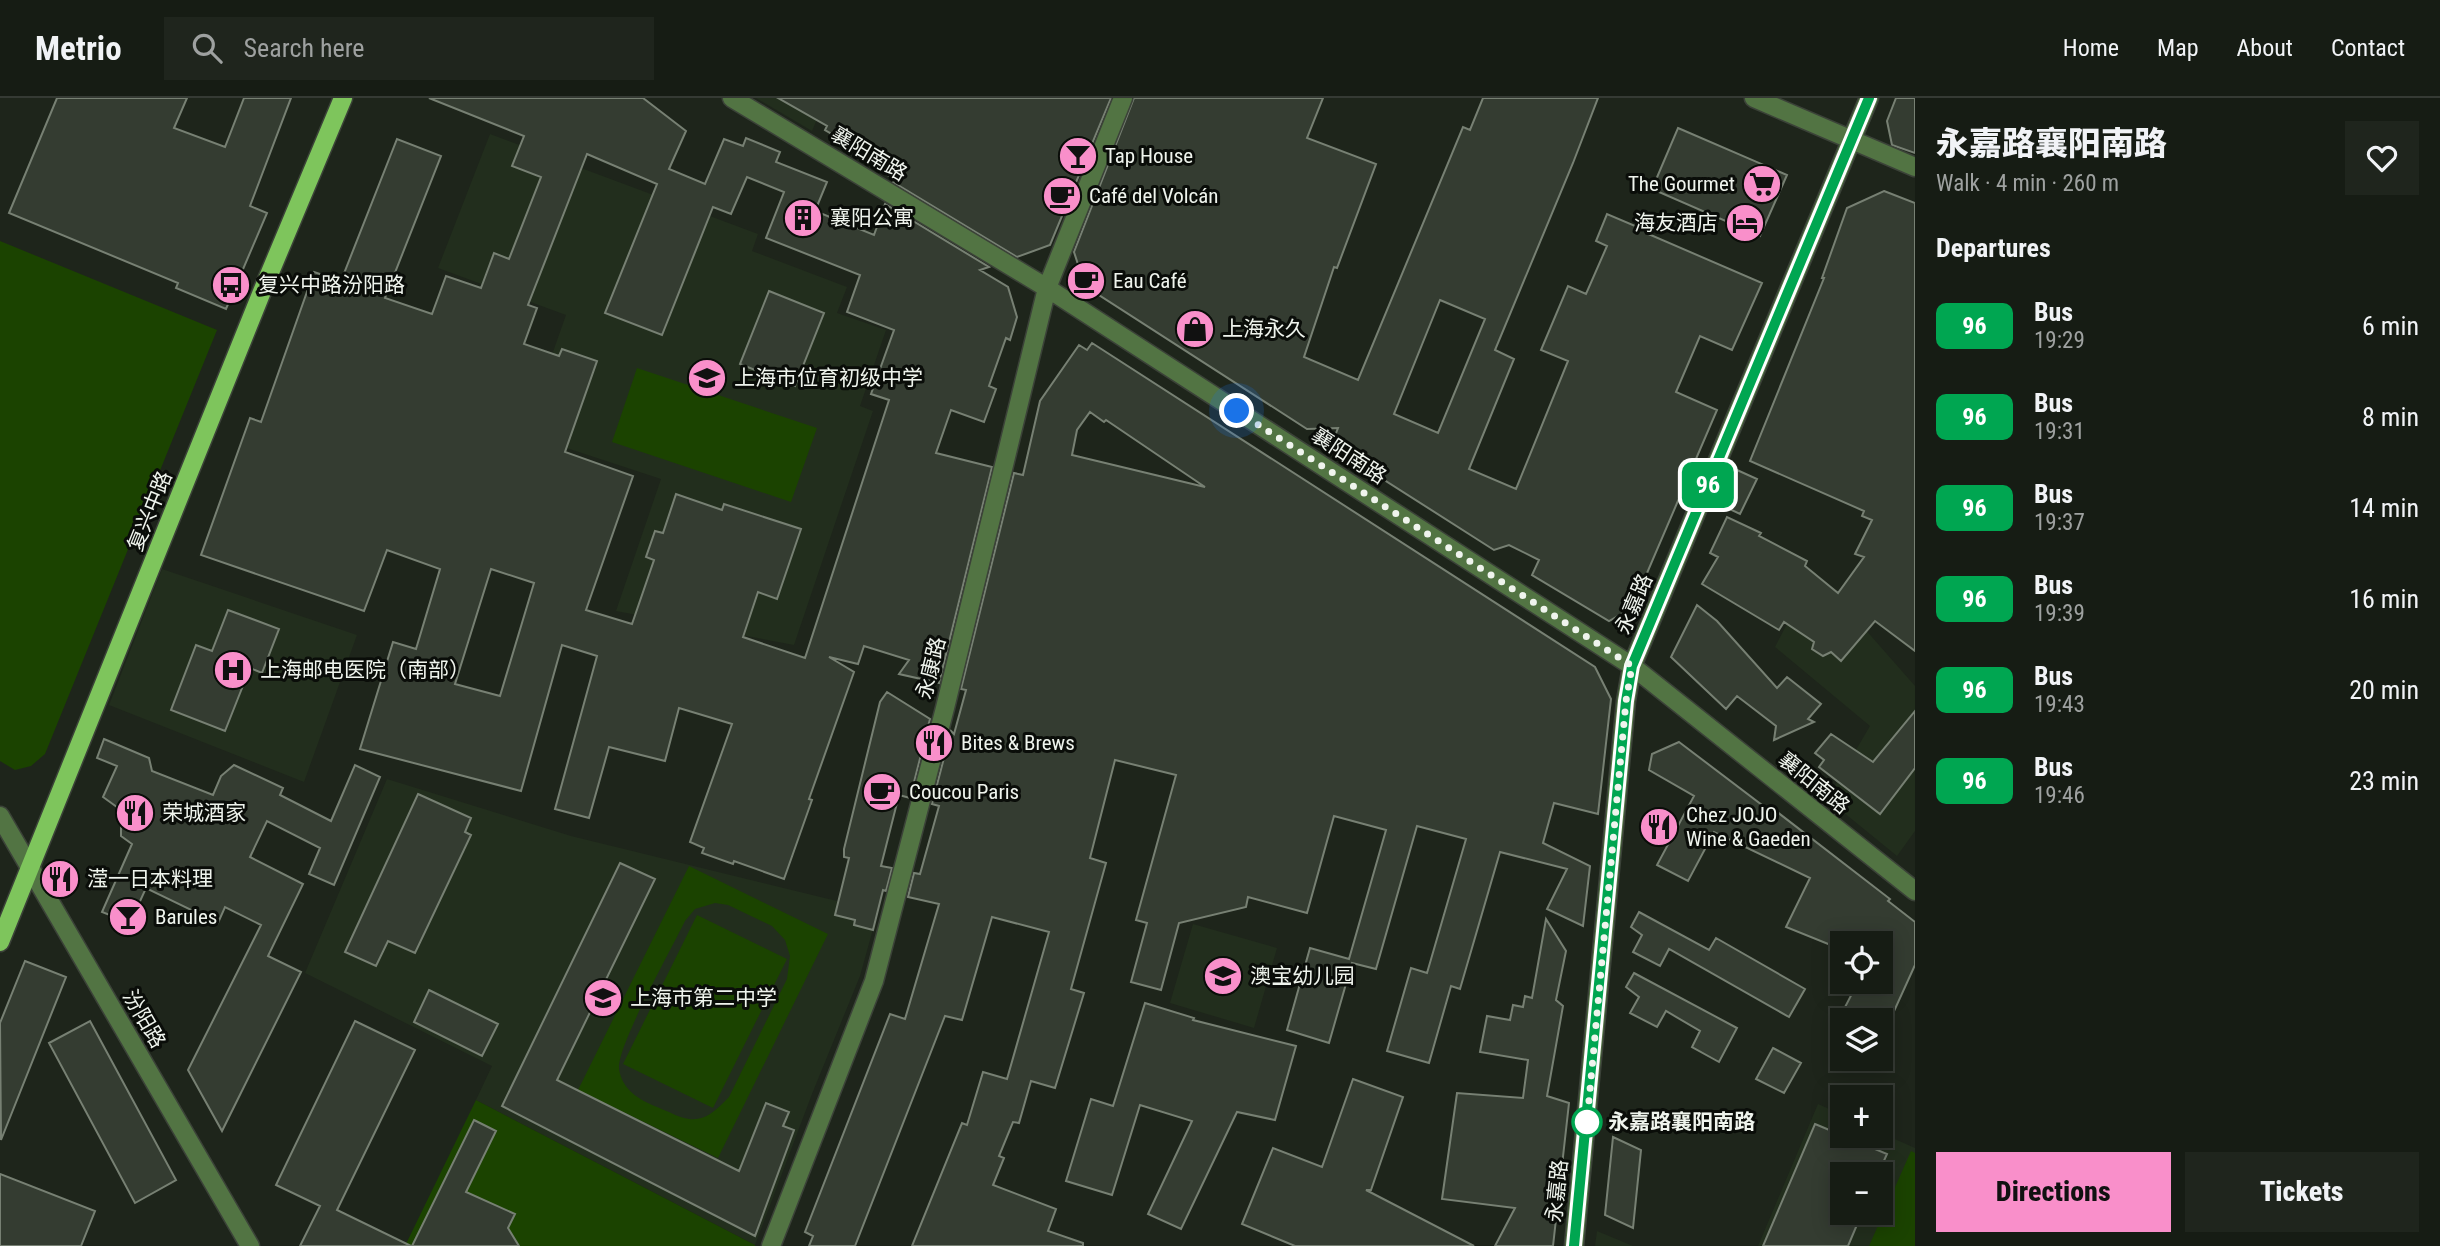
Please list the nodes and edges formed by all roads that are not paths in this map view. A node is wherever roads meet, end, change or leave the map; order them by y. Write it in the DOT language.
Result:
graph roads {
  1 [pos="343,98"];
  2 [pos="732,98"];
  3 [pos="1123,98"];
  4 [pos="1754,98"];
  5 [pos="1869,98"];
  6 [pos="1852,140"];
  7 [pos="1915,167"];
  8 [pos="1047,288"];
  9 [pos="1632,666"];
  10 [pos="0,816"];
  11 [pos="30,871"];
  12 [pos="1915,891"];
  13 [pos="0,942"];
  14 [pos="250,1246"];
  15 [pos="771,1246"];
  16 [pos="1574,1246"];
  1 -- 11 [label="main road, 复兴中路"];
  2 -- 8 [label="street, 襄阳南路"];
  3 -- 8 [label="street, 永康路"];
  4 -- 6 [label="street"];
  5 -- 6 [label="street, 永嘉路"];
  6 -- 7 [label="street"];
  6 -- 9 [label="street, 永嘉路"];
  8 -- 9 [label="street, 襄阳南路"];
  8 -- 15 [label="street, 永康路"];
  9 -- 12 [label="street, 襄阳南路"];
  9 -- 16 [label="street, 永嘉路"];
  10 -- 11 [label="street, 汾阳路"];
  11 -- 13 [label="main road, 复兴中路"];
  11 -- 14 [label="street, 汾阳路"];
}
